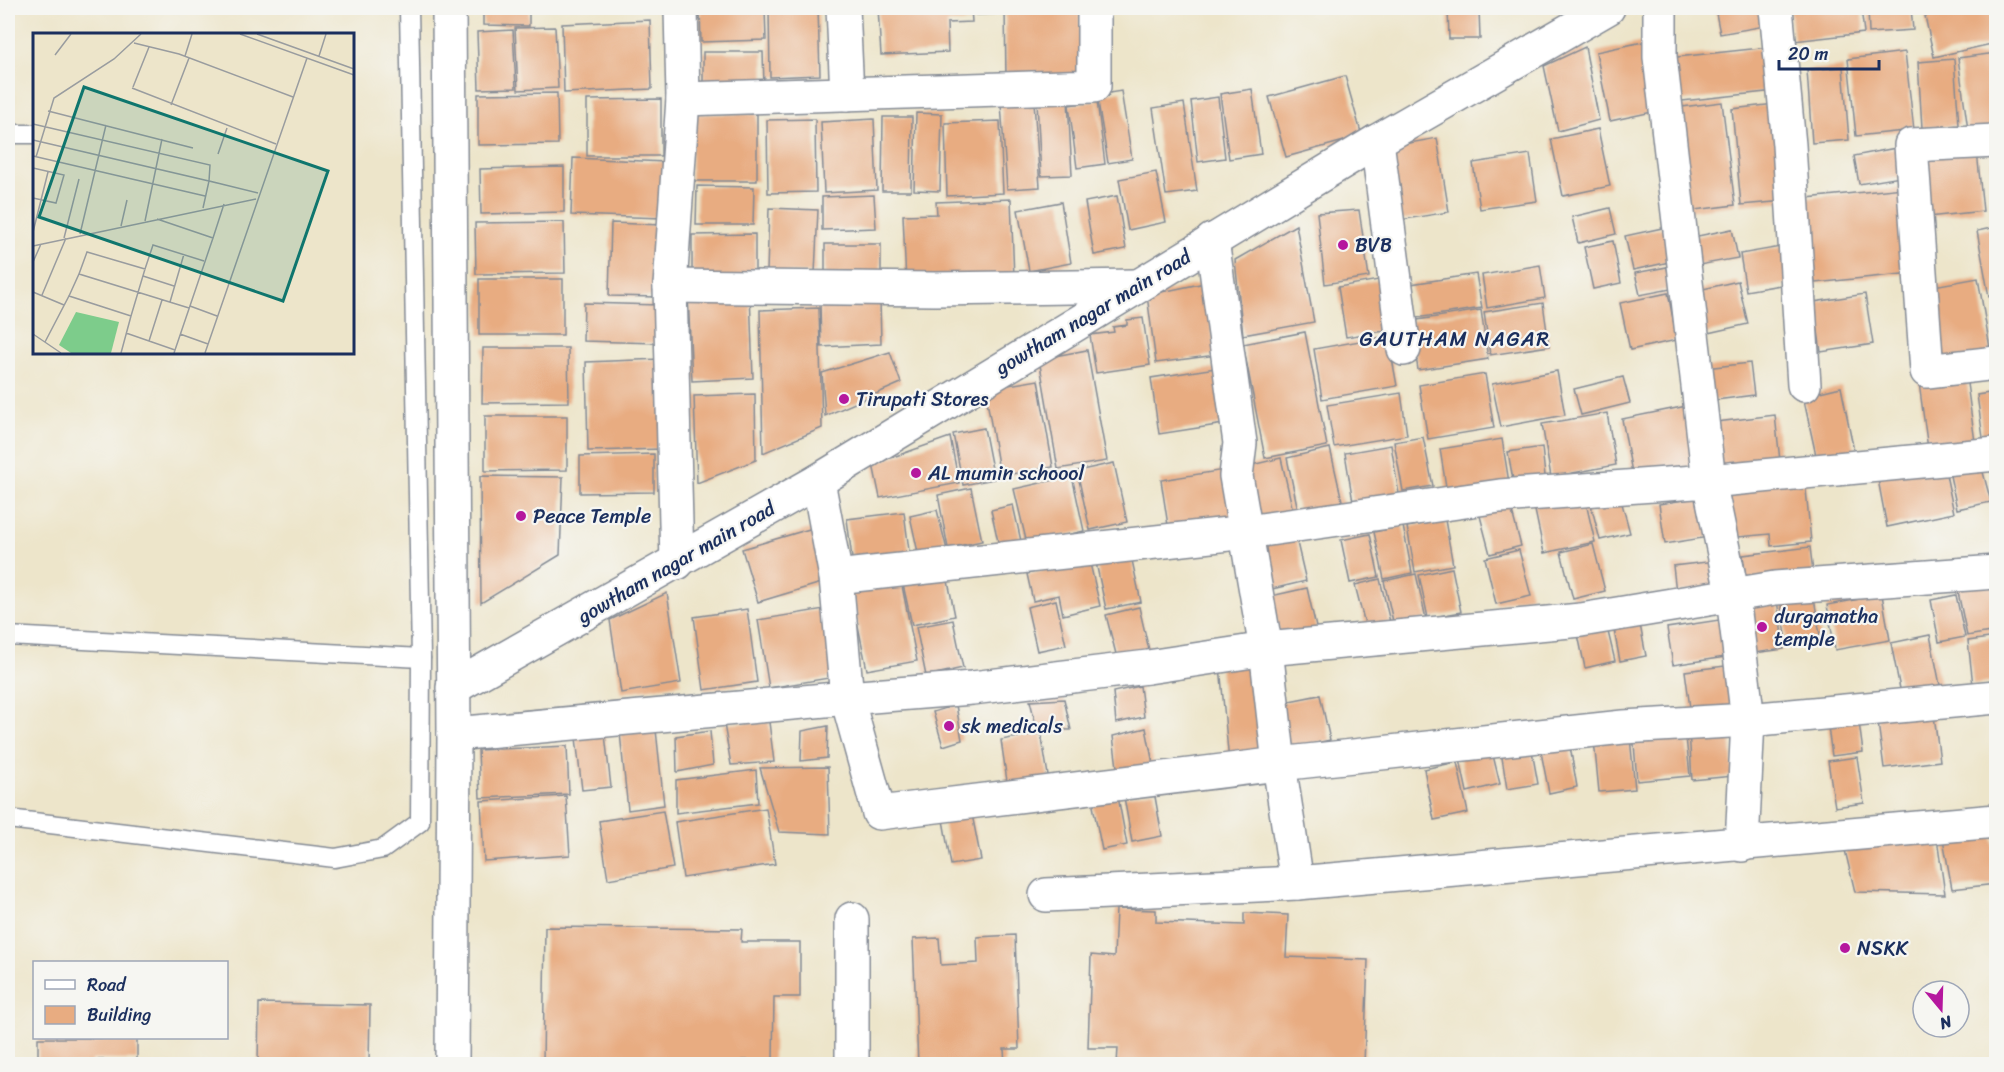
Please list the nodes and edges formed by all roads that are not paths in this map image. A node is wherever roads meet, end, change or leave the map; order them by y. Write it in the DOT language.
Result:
graph roads {
  1 [pos="410,8"];
  2 [pos="449,8"];
  3 [pos="681,8"];
  4 [pos="843,8"];
  5 [pos="1094,8"];
  6 [pos="1608,8"];
  7 [pos="1660,8"];
  8 [pos="1776,8"];
  9 [pos="847,94"];
  10 [pos="683,99"];
  11 [pos="8,134"];
  12 [pos="33,134"];
  13 [pos="1377,141"];
  14 [pos="1996,141"];
  15 [pos="1212,240"];
  16 [pos="670,286"];
  17 [pos="1138,286"];
  18 [pos="1404,349"];
  19 [pos="1996,363"];
  20 [pos="1804,386"];
  21 [pos="1996,454"];
  22 [pos="818,481"];
  23 [pos="1709,481"];
  24 [pos="1247,532"];
  25 [pos="677,563"];
  26 [pos="1996,572"];
  27 [pos="836,577"];
  28 [pos="1733,597"];
  29 [pos="8,636"];
  30 [pos="1266,650"];
  31 [pos="421,658"];
  32 [pos="453,688"];
  33 [pos="1996,697"];
  34 [pos="847,698"];
  35 [pos="1748,720"];
  36 [pos="454,734"];
  37 [pos="1279,764"];
  38 [pos="8,819"];
  39 [pos="1996,821"];
  40 [pos="1742,845"];
  41 [pos="1297,884"];
  42 [pos="1046,895"];
  43 [pos="852,919"];
  44 [pos="452,1065"];
  45 [pos="852,1065"];
  1 -- 31 [label="lane"];
  2 -- 32 [label="street"];
  3 -- 10 [label="street"];
  4 -- 9 [label="street"];
  5 -- 9 [label="street"];
  6 -- 13 [label="street, gowtham nagar main road"];
  7 -- 23 [label="street"];
  8 -- 20 [label="street"];
  9 -- 10 [label="street"];
  10 -- 16 [label="street"];
  11 -- 12 [label="lane"];
  13 -- 15 [label="street, gowtham nagar main road"];
  13 -- 18 [label="street"];
  14 -- 19 [label="street"];
  15 -- 17 [label="street, gowtham nagar main road"];
  15 -- 24 [label="street"];
  16 -- 17 [label="street"];
  16 -- 25 [label="street"];
  17 -- 22 [label="street, gowtham nagar main road"];
  21 -- 23 [label="street"];
  22 -- 25 [label="street, gowtham nagar main road"];
  22 -- 27 [label="street"];
  23 -- 24 [label="street"];
  23 -- 28 [label="street"];
  24 -- 27 [label="street"];
  24 -- 30 [label="street"];
  25 -- 32 [label="street, gowtham nagar main road"];
  26 -- 28 [label="street"];
  27 -- 34 [label="street"];
  28 -- 30 [label="street"];
  28 -- 35 [label="street"];
  29 -- 31 [label="lane"];
  30 -- 34 [label="street"];
  30 -- 37 [label="street"];
  31 -- 38 [label="lane"];
  32 -- 36 [label="street"];
  33 -- 35 [label="street"];
  34 -- 36 [label="street"];
  34 -- 37 [label="street"];
  35 -- 37 [label="street"];
  35 -- 40 [label="street"];
  36 -- 44 [label="street"];
  37 -- 41 [label="street"];
  39 -- 40 [label="street"];
  40 -- 41 [label="street"];
  41 -- 42 [label="street"];
  43 -- 45 [label="street"];
}
